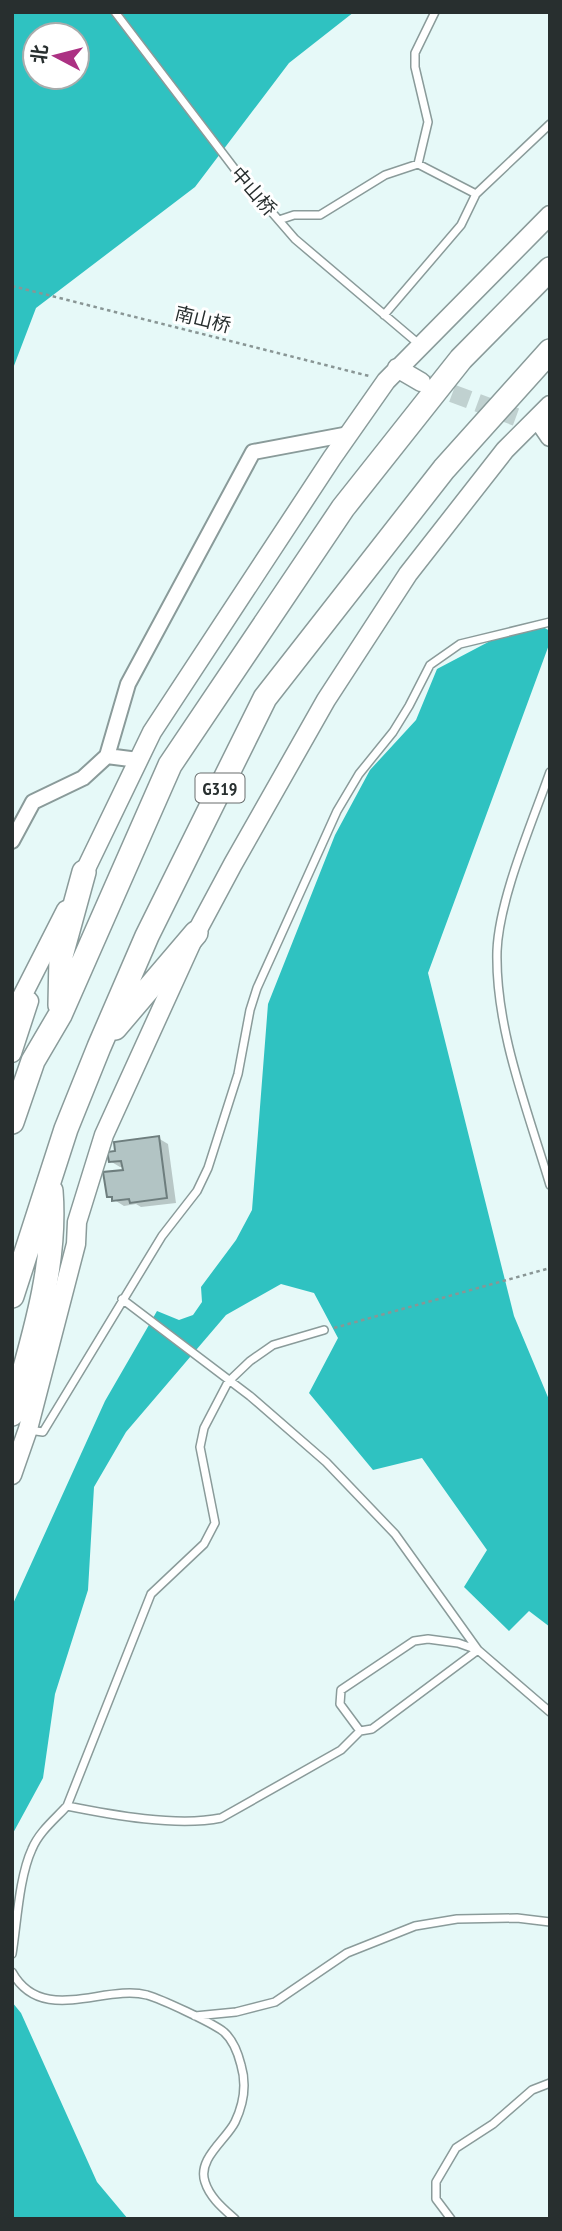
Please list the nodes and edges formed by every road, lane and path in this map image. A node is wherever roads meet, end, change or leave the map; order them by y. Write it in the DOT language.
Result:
graph roads {
  1 [pos="115,12"];
  2 [pos="435,12"];
  3 [pos="550,124"];
  4 [pos="418,164"];
  5 [pos="477,194"];
  6 [pos="550,215"];
  7 [pos="279,220"];
  8 [pos="550,269"];
  9 [pos="12,286"];
  10 [pos="384,315"];
  11 [pos="420,345"];
  12 [pos="550,351"];
  13 [pos="392,374"];
  14 [pos="421,382"];
  15 [pos="550,405"];
  16 [pos="516,417"];
  17 [pos="543,419"];
  18 [pos="349,434"];
  19 [pos="550,437"];
  20 [pos="550,622"];
  21 [pos="107,756"];
  22 [pos="138,760"];
  23 [pos="550,772"];
  24 [pos="12,841"];
  25 [pos="84,872"];
  26 [pos="196,933"];
  27 [pos="45,954"];
  28 [pos="12,1016"];
  29 [pos="60,1016"];
  30 [pos="99,1047"];
  31 [pos="23,1057"];
  32 [pos="12,1091"];
  33 [pos="12,1122"];
  34 [pos="50,1178"];
  35 [pos="550,1185"];
  36 [pos="550,1268"];
  37 [pos="12,1296"];
  38 [pos="122,1299"];
  39 [pos="324,1330"];
  40 [pos="228,1382"];
  41 [pos="20,1422"];
  42 [pos="12,1475"];
  43 [pos="478,1650"];
  44 [pos="550,1712"];
  45 [pos="360,1731"];
  46 [pos="67,1806"];
  47 [pos="550,1922"];
  48 [pos="12,1954"];
  49 [pos="12,1972"];
  50 [pos="194,2016"];
  51 [pos="550,2083"];
  52 [pos="235,2219"];
  53 [pos="451,2219"];
  1 -- 7 [label="lane, 中山桥"];
  2 -- 4 [label="lane"];
  3 -- 5 [label="lane"];
  4 -- 5 [label="lane"];
  4 -- 7 [label="lane"];
  5 -- 10 [label="lane"];
  6 -- 11 [label="street"];
  7 -- 10 [label="lane, 中山桥"];
  8 -- 29 [label="highway, G319"];
  9 -- 13 [label="path, 南山桥"];
  10 -- 11 [label="lane, 中山桥"];
  11 -- 13 [label="street"];
  12 -- 30 [label="highway, G319"];
  13 -- 14 [label="street"];
  13 -- 18 [label="street"];
  15 -- 17 [label="street"];
  16 -- 17 [label="street"];
  17 -- 19 [label="street"];
  17 -- 26 [label="street"];
  18 -- 21 [label="street"];
  18 -- 22 [label="street"];
  20 -- 38 [label="lane"];
  21 -- 22 [label="street"];
  21 -- 24 [label="street"];
  22 -- 25 [label="street"];
  23 -- 35 [label="lane"];
  25 -- 27 [label="street"];
  25 -- 29 [label="highway"];
  26 -- 30 [label="highway"];
  26 -- 41 [label="street"];
  27 -- 28 [label="street"];
  27 -- 31 [label="street"];
  29 -- 31 [label="highway, G319"];
  30 -- 34 [label="highway, G319"];
  31 -- 32 [label="highway"];
  31 -- 33 [label="highway, G319"];
  34 -- 37 [label="highway, G319"];
  34 -- 41 [label="highway"];
  36 -- 39 [label="path"];
  38 -- 40 [label="lane"];
  38 -- 41 [label="lane"];
  39 -- 40 [label="lane"];
  40 -- 43 [label="lane"];
  40 -- 46 [label="lane"];
  41 -- 42 [label="street"];
  43 -- 44 [label="lane"];
  43 -- 45 [label="lane"];
  43 -- 45 [label="lane"];
  45 -- 46 [label="lane"];
  46 -- 48 [label="lane"];
  47 -- 50 [label="lane"];
  49 -- 50 [label="lane"];
  50 -- 52 [label="lane"];
  51 -- 53 [label="lane"];
}
